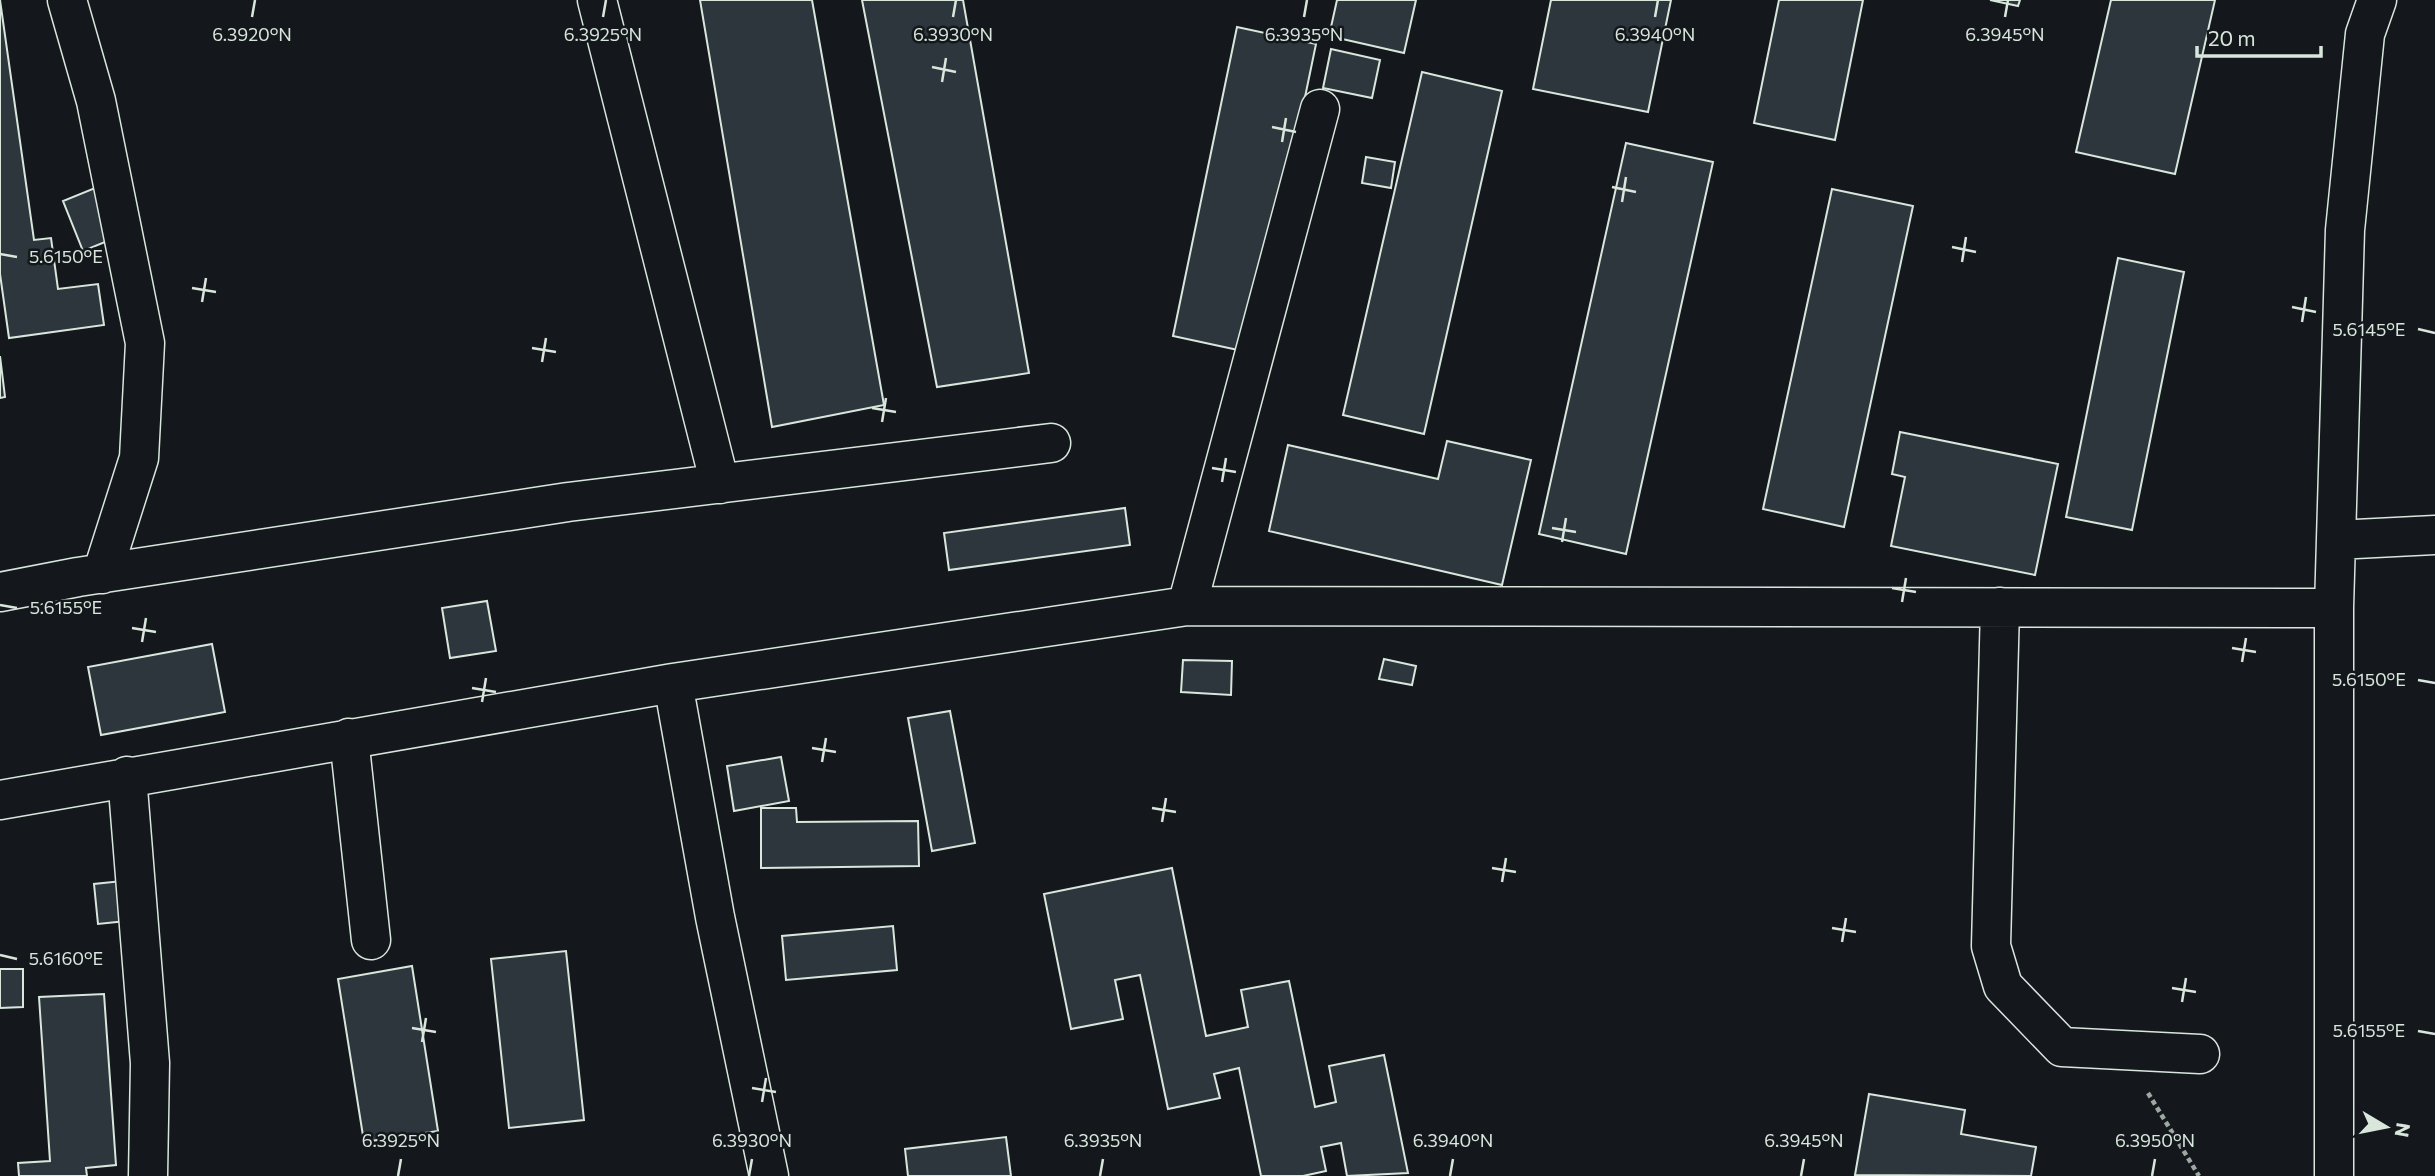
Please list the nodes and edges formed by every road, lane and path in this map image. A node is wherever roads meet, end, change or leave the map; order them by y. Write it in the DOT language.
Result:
graph roads {
  1 [pos="67,0"];
  2 [pos="597,0"];
  3 [pos="2377,0"];
  4 [pos="1320,109"];
  5 [pos="1051,443"];
  6 [pos="720,484"];
  7 [pos="2435,536"];
  8 [pos="2336,540"];
  9 [pos="102,574"];
  10 [pos="0,593"];
  11 [pos="1187,606"];
  12 [pos="2000,607"];
  13 [pos="2334,608"];
  14 [pos="673,683"];
  15 [pos="349,738"];
  16 [pos="127,776"];
  17 [pos="0,800"];
  18 [pos="371,940"];
  19 [pos="2119,1048"];
  20 [pos="2200,1054"];
  21 [pos="148,1176"];
  22 [pos="769,1176"];
  23 [pos="2199,1176"];
  24 [pos="2334,1176"];
  1 -- 9 [label="street"];
  2 -- 6 [label="street"];
  3 -- 8 [label="street"];
  4 -- 11 [label="street"];
  5 -- 6 [label="street"];
  6 -- 9 [label="street"];
  7 -- 8 [label="street"];
  8 -- 13 [label="street"];
  9 -- 10 [label="street"];
  11 -- 12 [label="street"];
  11 -- 14 [label="street"];
  12 -- 13 [label="street"];
  12 -- 19 [label="street"];
  13 -- 24 [label="street"];
  14 -- 15 [label="street"];
  14 -- 22 [label="street"];
  15 -- 16 [label="street"];
  15 -- 18 [label="street"];
  16 -- 17 [label="street"];
  16 -- 21 [label="street"];
  19 -- 20 [label="street"];
  19 -- 23 [label="path"];
}
